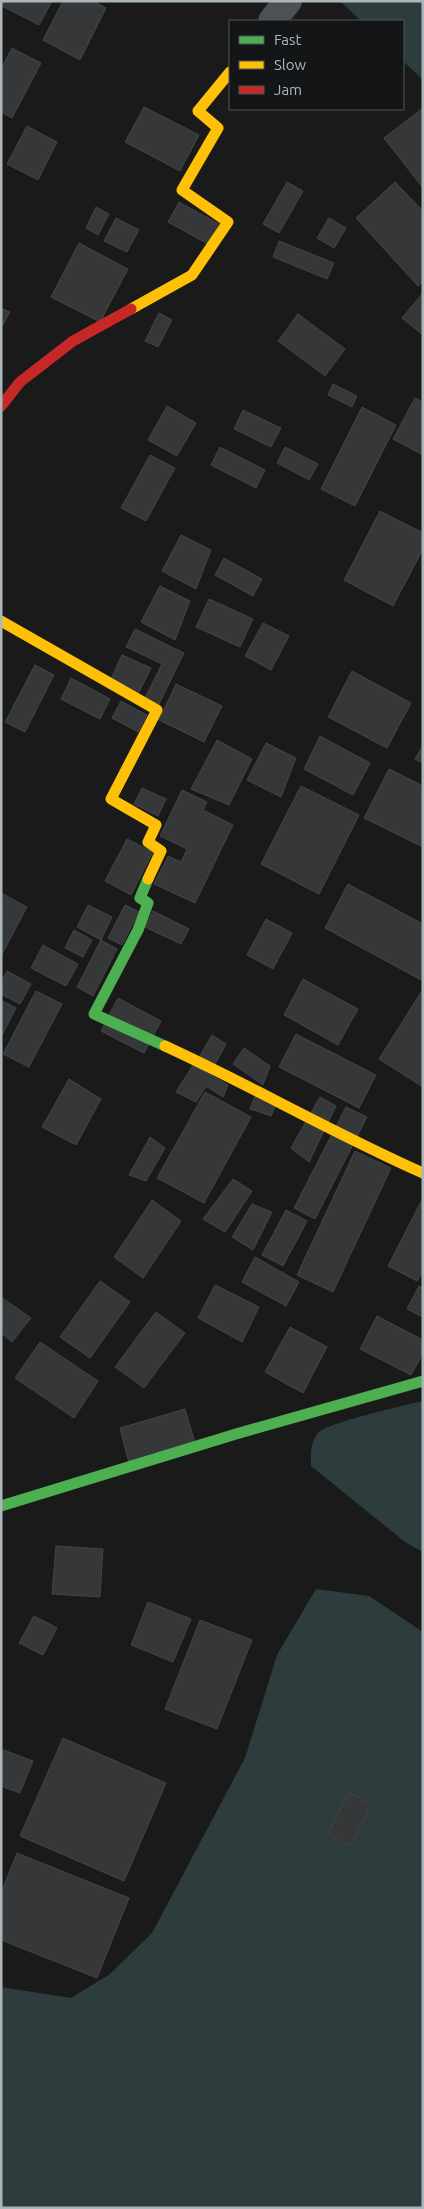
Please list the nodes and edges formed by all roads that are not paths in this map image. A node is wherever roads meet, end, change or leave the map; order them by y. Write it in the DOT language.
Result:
graph roads {
  1 [pos="288,1"];
  2 [pos="273,20"];
  3 [pos="229,73"];
  4 [pos="1,406"];
  5 [pos="1,621"];
  6 [pos="423,1173"];
  7 [pos="423,1381"];
  8 [pos="1,1506"];
  1 -- 2 [label="street"];
  3 -- 4 [label="street"];
  5 -- 6 [label="street"];
  7 -- 8 [label="street"];
}
